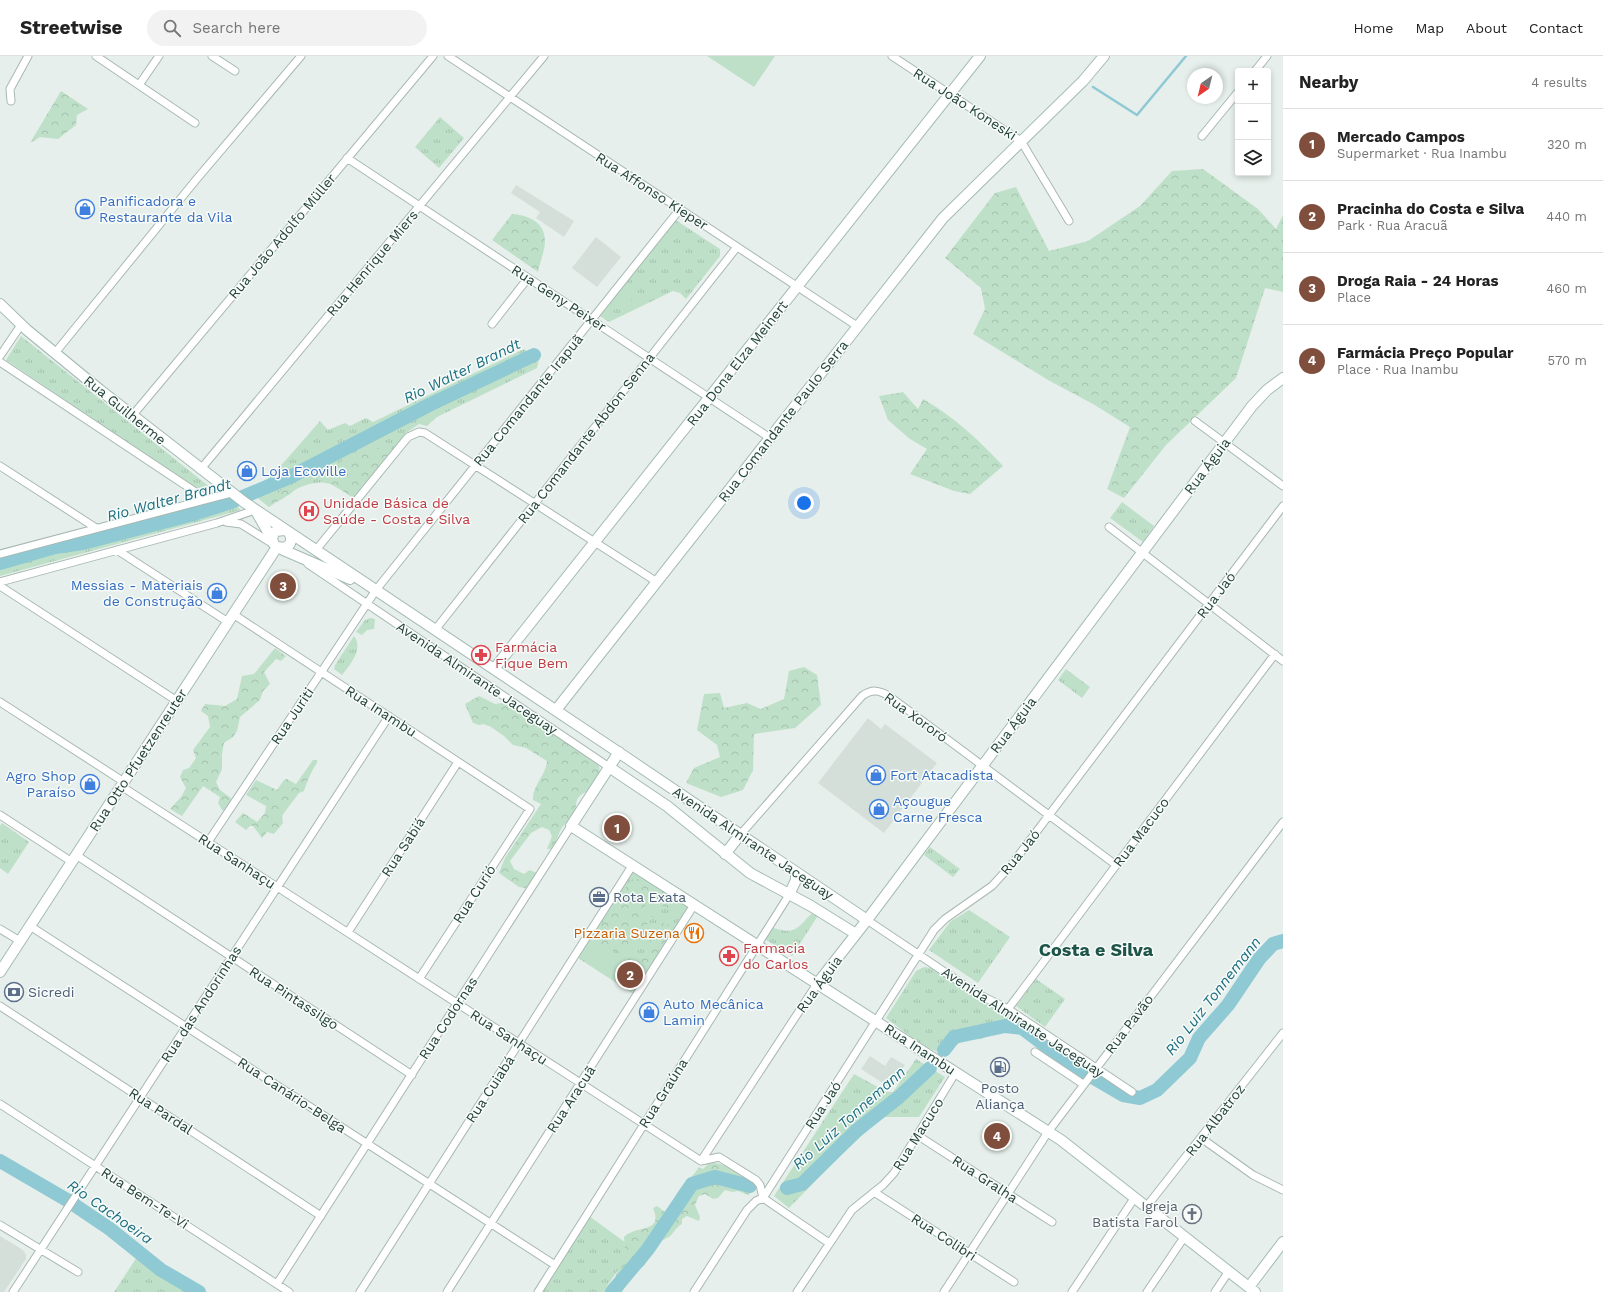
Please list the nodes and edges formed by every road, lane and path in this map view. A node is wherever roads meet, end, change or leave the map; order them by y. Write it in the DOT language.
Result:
graph roads {
  1 [pos="28,56"];
  2 [pos="96,56"];
  3 [pos="159,56"];
  4 [pos="212,56"];
  5 [pos="302,56"];
  6 [pos="432,56"];
  7 [pos="448,56"];
  8 [pos="544,56"];
  9 [pos="892,56"];
  10 [pos="980,56"];
  11 [pos="1104,56"];
  12 [pos="1267,56"];
  13 [pos="1257,68"];
  14 [pos="235,72"];
  15 [pos="139,85"];
  16 [pos="950,94"];
  17 [pos="1235,96"];
  18 [pos="510,97"];
  19 [pos="11,101"];
  20 [pos="195,122"];
  21 [pos="1202,136"];
  22 [pos="1021,141"];
  23 [pos="347,158"];
  24 [pos="419,206"];
  25 [pos="680,209"];
  26 [pos="1069,221"];
  27 [pos="737,247"];
  28 [pos="528,278"];
  29 [pos="798,287"];
  30 [pos="0,304"];
  31 [pos="592,320"];
  32 [pos="492,324"];
  33 [pos="21,325"];
  34 [pos="857,326"];
  35 [pos="55,353"];
  36 [pos="0,356"];
  37 [pos="649,358"];
  38 [pos="0,362"];
  39 [pos="1283,378"];
  40 [pos="709,398"];
  41 [pos="132,416"];
  42 [pos="1195,421"];
  43 [pos="770,438"];
  44 [pos="1224,443"];
  45 [pos="476,464"];
  46 [pos="0,466"];
  47 [pos="200,470"];
  48 [pos="1283,486"];
  49 [pos="233,494"];
  50 [pos="206,499"];
  51 [pos="535,503"];
  52 [pos="1283,506"];
  53 [pos="255,510"];
  54 [pos="217,523"];
  55 [pos="1109,527"];
  56 [pos="96,528"];
  57 [pos="287,531"];
  58 [pos="595,542"];
  59 [pos="276,545"];
  60 [pos="117,550"];
  61 [pos="316,550"];
  62 [pos="1142,552"];
  63 [pos="0,554"];
  64 [pos="296,556"];
  65 [pos="0,582"];
  66 [pos="657,582"];
  67 [pos="0,586"];
  68 [pos="376,590"];
  69 [pos="367,604"];
  70 [pos="1209,604"];
  71 [pos="231,618"];
  72 [pos="435,630"];
  73 [pos="1274,654"];
  74 [pos="1283,660"];
  75 [pos="494,669"];
  76 [pos="322,672"];
  77 [pos="177,701"];
  78 [pos="0,702"];
  79 [pos="556,710"];
  80 [pos="389,716"];
  81 [pos="619,752"];
  82 [pos="458,762"];
  83 [pos="983,766"];
  84 [pos="609,767"];
  85 [pos="122,784"];
  86 [pos="530,809"];
  87 [pos="0,815"];
  88 [pos="1049,815"];
  89 [pos="1283,822"];
  90 [pos="571,826"];
  91 [pos="740,834"];
  92 [pos="208,842"];
  93 [pos="725,854"];
  94 [pos="74,858"];
  95 [pos="1116,865"];
  96 [pos="632,866"];
  97 [pos="796,873"];
  98 [pos="277,887"];
  99 [pos="789,894"];
  100 [pos="694,905"];
  101 [pos="867,920"];
  102 [pos="30,926"];
  103 [pos="0,929"];
  104 [pos="348,932"];
  105 [pos="856,934"];
  106 [pos="20,942"];
  107 [pos="757,945"];
  108 [pos="918,955"];
  109 [pos="232,957"];
  110 [pos="0,972"];
  111 [pos="419,979"];
  112 [pos="817,984"];
  113 [pos="458,1003"];
  114 [pos="0,1006"];
  115 [pos="1008,1009"];
  116 [pos="877,1022"];
  117 [pos="186,1027"];
  118 [pos="1283,1033"];
  119 [pos="519,1043"];
  120 [pos="1034,1052"];
  121 [pos="1094,1069"];
  122 [pos="956,1072"];
  123 [pos="412,1075"];
  124 [pos="1084,1082"];
  125 [pos="581,1083"];
  126 [pos="1132,1092"];
  127 [pos="140,1097"];
  128 [pos="0,1104"];
  129 [pos="644,1124"];
  130 [pos="1048,1132"];
  131 [pos="917,1136"];
  132 [pos="1201,1138"];
  133 [pos="367,1144"];
  134 [pos="701,1161"];
  135 [pos="95,1166"];
  136 [pos="429,1184"];
  137 [pos="1283,1190"];
  138 [pos="874,1192"];
  139 [pos="1008,1193"];
  140 [pos="1135,1196"];
  141 [pos="763,1198"];
  142 [pos="1147,1206"];
  143 [pos="321,1216"];
  144 [pos="1052,1222"];
  145 [pos="491,1224"];
  146 [pos="0,1225"];
  147 [pos="1185,1236"];
  148 [pos="1283,1242"];
  149 [pos="829,1243"];
  150 [pos="41,1249"];
  151 [pos="969,1253"];
  152 [pos="555,1265"];
  153 [pos="1229,1271"];
  154 [pos="78,1272"];
  155 [pos="1014,1282"];
  156 [pos="277,1284"];
  157 [pos="1252,1290"];
  158 [pos="13,1292"];
  159 [pos="289,1292"];
  160 [pos="360,1292"];
  161 [pos="447,1292"];
  162 [pos="538,1292"];
  163 [pos="694,1292"];
  164 [pos="797,1292"];
  165 [pos="944,1292"];
  166 [pos="1072,1292"];
  167 [pos="1147,1292"];
  168 [pos="1215,1292"];
  1 -- 19 [label="street"];
  2 -- 15 [label="street"];
  3 -- 15 [label="street"];
  4 -- 14 [label="street"];
  5 -- 35 [label="street"];
  6 -- 23 [label="street, Rua João Adolfo Müller"];
  7 -- 18 [label="street, Rua Affonso Kieper"];
  8 -- 18 [label="street, Rua Henrique Miers"];
  9 -- 16 [label="street, Rua João Koneski"];
  10 -- 16 [label="street, Rua Dona Elza Meinert"];
  11 -- 22 [label="street, Rua Comandante Paulo Serra"];
  12 -- 13 [label="street"];
  15 -- 20 [label="street"];
  16 -- 22 [label="street, Rua João Koneski"];
  16 -- 29 [label="street, Rua Dona Elza Meinert"];
  17 -- 21 [label="street"];
  18 -- 24 [label="street, Rua Henrique Miers"];
  18 -- 25 [label="street, Rua Affonso Kieper"];
  22 -- 26 [label="street, Rua João Koneski"];
  22 -- 34 [label="street, Rua Comandante Paulo Serra"];
  23 -- 24 [label="street, Rua Geny Peixer"];
  23 -- 41 [label="street, Rua João Adolfo Müller"];
  24 -- 28 [label="street, Rua Geny Peixer"];
  24 -- 47 [label="street, Rua Henrique Miers"];
  25 -- 27 [label="street, Rua Affonso Kieper"];
  25 -- 31 [label="street, Rua Comandante Irapuã"];
  27 -- 29 [label="street, Rua Affonso Kieper"];
  27 -- 37 [label="street, Rua Comandante Abdon Senna"];
  28 -- 31 [label="street, Rua Geny Peixer"];
  28 -- 32 [label="street"];
  29 -- 34 [label="street, Rua Affonso Kieper"];
  29 -- 40 [label="street, Rua Dona Elza Meinert"];
  30 -- 33 [label="street, Rua Guilherme"];
  31 -- 37 [label="street, Rua Geny Peixer"];
  31 -- 45 [label="street, Rua Comandante Irapuã"];
  33 -- 35 [label="street, Rua Guilherme"];
  33 -- 36 [label="street"];
  34 -- 43 [label="street, Rua Comandante Paulo Serra"];
  35 -- 41 [label="street, Rua Guilherme"];
  37 -- 40 [label="street, Rua Geny Peixer"];
  37 -- 51 [label="street, Rua Comandante Abdon Senna"];
  38 -- 50 [label="street"];
  39 -- 44 [label="street, Rua Águia"];
  40 -- 43 [label="street, Rua Geny Peixer"];
  40 -- 58 [label="street, Rua Dona Elza Meinert"];
  41 -- 47 [label="street, Rua Guilherme"];
  42 -- 44 [label="street"];
  43 -- 66 [label="street, Rua Comandante Paulo Serra"];
  44 -- 48 [label="street"];
  44 -- 62 [label="street, Rua Águia"];
  45 -- 51 [label="street"];
  45 -- 61 [label="street"];
  45 -- 68 [label="street, Rua Comandante Irapuã"];
  46 -- 56 [label="street"];
  47 -- 49 [label="street, Rua Guilherme"];
  49 -- 50 [label="street"];
  49 -- 53 [label="street, Rua Guilherme"];
  50 -- 56 [label="street"];
  51 -- 58 [label="street"];
  51 -- 72 [label="street, Rua Comandante Abdon Senna"];
  52 -- 70 [label="street, Rua Jaó"];
  53 -- 54 [label="street"];
  53 -- 57 [label="street, Rua Guilherme"];
  53 -- 59 [label="street, Rua Guilherme"];
  54 -- 59 [label="street, Avenida Almirante Jaceguay"];
  54 -- 60 [label="street"];
  55 -- 62 [label="street"];
  56 -- 63 [label="street"];
  57 -- 59 [label="street"];
  57 -- 59 [label="street, Rua Otto Pfuetzenreuter"];
  57 -- 61 [label="street, Avenida Almirante Jaceguay"];
  58 -- 66 [label="street"];
  58 -- 75 [label="street, Rua Dona Elza Meinert"];
  59 -- 64 [label="street, Avenida Almirante Jaceguay"];
  59 -- 71 [label="street, Rua Otto Pfuetzenreuter"];
  60 -- 65 [label="street"];
  60 -- 71 [label="street, Rua Inambu"];
  61 -- 68 [label="street, Avenida Almirante Jaceguay"];
  62 -- 70 [label="street"];
  62 -- 83 [label="street, Rua Águia"];
  64 -- 68 [label="street, Avenida Almirante Jaceguay"];
  64 -- 69 [label="street, Avenida Almirante Jaceguay"];
  66 -- 79 [label="street, Rua Comandante Paulo Serra"];
  67 -- 77 [label="street"];
  68 -- 69 [label="street, Rua Juriti"];
  68 -- 72 [label="street, Avenida Almirante Jaceguay"];
  69 -- 76 [label="street, Rua Juriti"];
  69 -- 84 [label="street, Avenida Almirante Jaceguay"];
  70 -- 73 [label="street"];
  70 -- 88 [label="street, Rua Jaó"];
  71 -- 76 [label="street, Rua Inambu"];
  71 -- 77 [label="street, Rua Otto Pfuetzenreuter"];
  72 -- 75 [label="street, Avenida Almirante Jaceguay"];
  73 -- 74 [label="street"];
  73 -- 95 [label="street, Rua Macuco"];
  75 -- 79 [label="street, Avenida Almirante Jaceguay"];
  76 -- 80 [label="street, Rua Inambu"];
  76 -- 92 [label="street, Rua Juriti"];
  77 -- 85 [label="street, Rua Otto Pfuetzenreuter"];
  78 -- 85 [label="street, Rua Sanhaçu"];
  79 -- 81 [label="street, Avenida Almirante Jaceguay"];
  80 -- 82 [label="street, Rua Inambu"];
  80 -- 98 [label="street, Rua das Andorinhas"];
  81 -- 84 [label="street, Rua Codornas"];
  81 -- 91 [label="street, Avenida Almirante Jaceguay"];
  82 -- 86 [label="street, Rua Inambu"];
  82 -- 104 [label="street, Rua Sabiá"];
  83 -- 88 [label="street, Rua Xororó"];
  83 -- 91 [label="street, Rua Xororó"];
  83 -- 101 [label="street, Rua Águia"];
  84 -- 90 [label="street, Rua Codornas"];
  84 -- 93 [label="street, Avenida Almirante Jaceguay"];
  85 -- 92 [label="street, Rua Sanhaçu"];
  85 -- 94 [label="street, Rua Otto Pfuetzenreuter"];
  86 -- 111 [label="street, Rua Curió"];
  87 -- 94 [label="street, Rua Pintassilgo"];
  88 -- 95 [label="street, Rua Xororó"];
  88 -- 108 [label="street, Rua Jaó"];
  89 -- 121 [label="street, Rua Pavão"];
  90 -- 96 [label="street, Rua Inambu"];
  90 -- 113 [label="street, Rua Codornas"];
  91 -- 93 [label="street"];
  91 -- 97 [label="street, Avenida Almirante Jaceguay"];
  92 -- 98 [label="street, Rua Sanhaçu"];
  93 -- 99 [label="street, Avenida Almirante Jaceguay"];
  94 -- 102 [label="street, Rua Otto Pfuetzenreuter"];
  94 -- 109 [label="street, Rua Pintassilgo"];
  95 -- 115 [label="street, Rua Macuco"];
  96 -- 100 [label="street, Rua Inambu"];
  96 -- 119 [label="street, Rua Cuiabá"];
  97 -- 99 [label="street"];
  97 -- 101 [label="street, Avenida Almirante Jaceguay"];
  98 -- 104 [label="street, Rua Sanhaçu"];
  98 -- 109 [label="street, Rua das Andorinhas"];
  99 -- 105 [label="street, Avenida Almirante Jaceguay"];
  99 -- 107 [label="street, Rua Graúna"];
  100 -- 107 [label="street, Rua Inambu"];
  100 -- 125 [label="street, Rua Aracuã"];
  101 -- 105 [label="street, Rua Águia"];
  101 -- 108 [label="street, Avenida Almirante Jaceguay"];
  102 -- 106 [label="street, Rua Otto Pfuetzenreuter"];
  102 -- 117 [label="street, Rua Canário-Belga"];
  103 -- 106 [label="street"];
  104 -- 111 [label="street, Rua Sanhaçu"];
  105 -- 112 [label="street, Rua Águia"];
  106 -- 110 [label="street, Rua Otto Pfuetzenreuter"];
  107 -- 112 [label="street, Rua Inambu"];
  107 -- 129 [label="street, Rua Graúna"];
  108 -- 115 [label="street, Avenida Almirante Jaceguay"];
  108 -- 116 [label="street, Rua Jaó"];
  109 -- 117 [label="street, Rua das Andorinhas"];
  109 -- 123 [label="street, Rua Pintassilgo"];
  111 -- 113 [label="street, Rua Sanhaçu"];
  112 -- 116 [label="street, Rua Inambu"];
  112 -- 134 [label="street, Rua Águia"];
  113 -- 119 [label="street, Rua Sanhaçu"];
  113 -- 123 [label="street, Rua Codornas"];
  114 -- 127 [label="street, Rua Pardal"];
  115 -- 121 [label="street, Avenida Almirante Jaceguay"];
  116 -- 122 [label="street, Rua Inambu"];
  116 -- 141 [label="street, Rua Jaó"];
  117 -- 127 [label="street, Rua das Andorinhas"];
  117 -- 133 [label="street, Rua Canário-Belga"];
  118 -- 132 [label="street, Rua Albatroz"];
  119 -- 125 [label="street, Rua Sanhaçu"];
  119 -- 136 [label="street, Rua Cuiabá"];
  120 -- 124 [label="street, Avenida Almirante Jaceguay"];
  121 -- 124 [label="street, Rua Pavão"];
  121 -- 126 [label="street, Avenida Almirante Jaceguay"];
  122 -- 130 [label="street, Rua Inambu"];
  122 -- 131 [label="street, Rua Macuco"];
  123 -- 133 [label="street, Rua Codornas"];
  124 -- 130 [label="street, Rua Pavão"];
  125 -- 129 [label="street, Rua Sanhaçu"];
  125 -- 145 [label="street, Rua Aracuã"];
  127 -- 135 [label="street, Rua das Andorinhas"];
  127 -- 143 [label="street, Rua Pardal"];
  128 -- 135 [label="street, Rua Bem-Te-Vi"];
  129 -- 134 [label="street, Rua Sanhaçu"];
  129 -- 152 [label="street, Rua Graúna"];
  130 -- 139 [label="street, Rua Pavão"];
  130 -- 140 [label="street, Rua Inambu"];
  131 -- 138 [label="street, Rua Macuco"];
  131 -- 139 [label="street, Rua Gralha"];
  132 -- 137 [label="street"];
  132 -- 142 [label="street, Rua Albatroz"];
  133 -- 136 [label="street, Rua Canário-Belga"];
  133 -- 143 [label="street, Rua Codornas"];
  134 -- 141 [label="street"];
  135 -- 150 [label="street, Rua das Andorinhas"];
  135 -- 156 [label="street, Rua Bem-Te-Vi"];
  136 -- 145 [label="street, Rua Canário-Belga"];
  136 -- 160 [label="street, Rua Cuiabá"];
  138 -- 149 [label="street, Rua Macuco"];
  138 -- 151 [label="street, Rua Colibri"];
  139 -- 144 [label="street, Rua Gralha"];
  139 -- 151 [label="street, Rua Pavão"];
  140 -- 142 [label="street, Rua Inambu"];
  140 -- 166 [label="street"];
  141 -- 149 [label="street"];
  141 -- 163 [label="street"];
  142 -- 147 [label="street, Rua Inambu"];
  143 -- 156 [label="street, Rua Codornas"];
  145 -- 152 [label="street, Rua Canário-Belga"];
  145 -- 161 [label="street, Rua Aracuã"];
  146 -- 150 [label="street"];
  147 -- 153 [label="street, Rua Inambu"];
  147 -- 167 [label="street"];
  148 -- 157 [label="street"];
  149 -- 164 [label="street, Rua Macuco"];
  150 -- 154 [label="street"];
  150 -- 158 [label="street, Rua das Andorinhas"];
  151 -- 155 [label="street, Rua Colibri"];
  151 -- 165 [label="street, Rua Pavão"];
  152 -- 162 [label="street, Rua Graúna"];
  153 -- 157 [label="street, Rua Inambu"];
  153 -- 168 [label="street"];
  156 -- 159 [label="street, Rua Bem-Te-Vi"];
}
